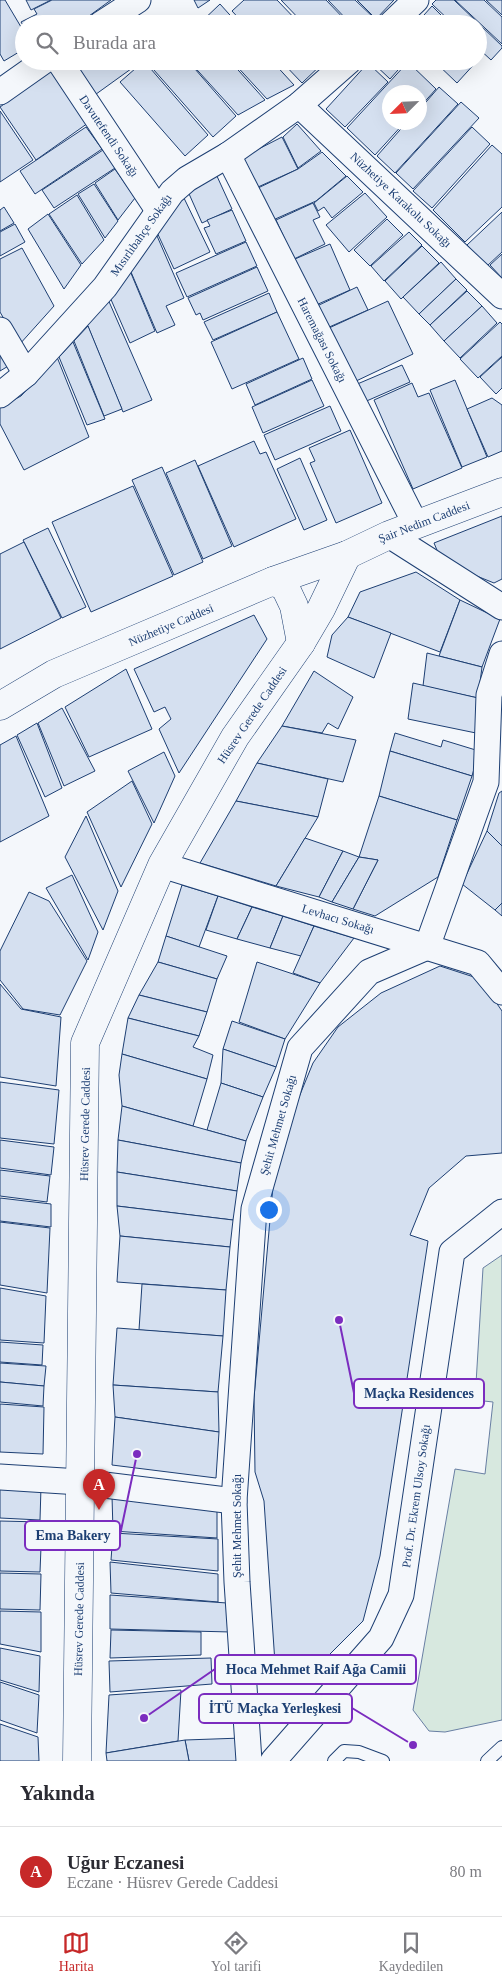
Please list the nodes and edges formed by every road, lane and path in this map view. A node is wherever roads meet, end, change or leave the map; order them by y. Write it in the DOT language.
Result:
graph roads {
  1 [pos="138,0"];
  2 [pos="416,0"];
  3 [pos="115,15"];
  4 [pos="400,15"];
  5 [pos="31,70"];
  6 [pos="65,70"];
  7 [pos="339,70"];
  8 [pos="0,92"];
  9 [pos="299,105"];
  10 [pos="228,155"];
  11 [pos="158,210"];
  12 [pos="502,296"];
  13 [pos="0,330"];
  14 [pos="26,374"];
  15 [pos="0,394"];
  16 [pos="502,492"];
  17 [pos="416,525"];
  18 [pos="389,535"];
  19 [pos="347,555"];
  20 [pos="274,581"];
  21 [pos="502,607"];
  22 [pos="301,643"];
  23 [pos="502,654"];
  24 [pos="0,706"];
  25 [pos="494,781"];
  26 [pos="162,865"];
  27 [pos="427,947"];
  28 [pos="502,992"];
  29 [pos="502,1212"];
  30 [pos="0,1477"];
  31 [pos="80,1482"];
  32 [pos="234,1501"];
  33 [pos="502,1747"];
  34 [pos="77,1761"];
  35 [pos="249,1761"];
  36 [pos="273,1761"];
  37 [pos="334,1761"];
  38 [pos="383,1761"];
  39 [pos="487,1761"];
  1 -- 3 [label="street"];
  2 -- 4 [label="street"];
  5 -- 8 [label="street"];
  6 -- 11 [label="street, Davutefendi Sokağı"];
  7 -- 9 [label="street, Mısırlıbahçe Sokağı"];
  9 -- 10 [label="street, Mısırlıbahçe Sokağı"];
  9 -- 12 [label="street, Nüzhetiye Karakolu Sokağı"];
  10 -- 11 [label="street, Mısırlıbahçe Sokağı"];
  10 -- 17 [label="street, Haremağası Sokağı"];
  11 -- 14 [label="street, Mısırlıbahçe Sokağı"];
  13 -- 14 [label="street"];
  14 -- 15 [label="street, Mısırlıbahçe Sokağı"];
  16 -- 17 [label="street, Şair Nedim Caddesi"];
  17 -- 18 [label="street, Şair Nedim Caddesi"];
  18 -- 19 [label="street, Şair Nedim Caddesi"];
  18 -- 21 [label="street"];
  19 -- 20 [label="street, Nüzhetiye Caddesi"];
  19 -- 22 [label="street, Hüsrev Gerede Caddesi"];
  20 -- 22 [label="street"];
  20 -- 24 [label="street, Nüzhetiye Caddesi"];
  22 -- 26 [label="street, Hüsrev Gerede Caddesi"];
  23 -- 25 [label="street"];
  25 -- 27 [label="street"];
  26 -- 27 [label="street, Levhacı Sokağı"];
  26 -- 31 [label="street, Hüsrev Gerede Caddesi"];
  27 -- 28 [label="street, Levhacı Sokağı"];
  27 -- 32 [label="street, Şehit Mehmet Sokağı"];
  29 -- 36 [label="street, Prof. Dr. Ekrem Ulsoy Sokağı"];
  30 -- 31 [label="street"];
  31 -- 32 [label="street"];
  31 -- 34 [label="street, Hüsrev Gerede Caddesi"];
  32 -- 35 [label="street, Şehit Mehmet Sokağı"];
  33 -- 39 [label="lane"];
  37 -- 38 [label="lane"];
}
